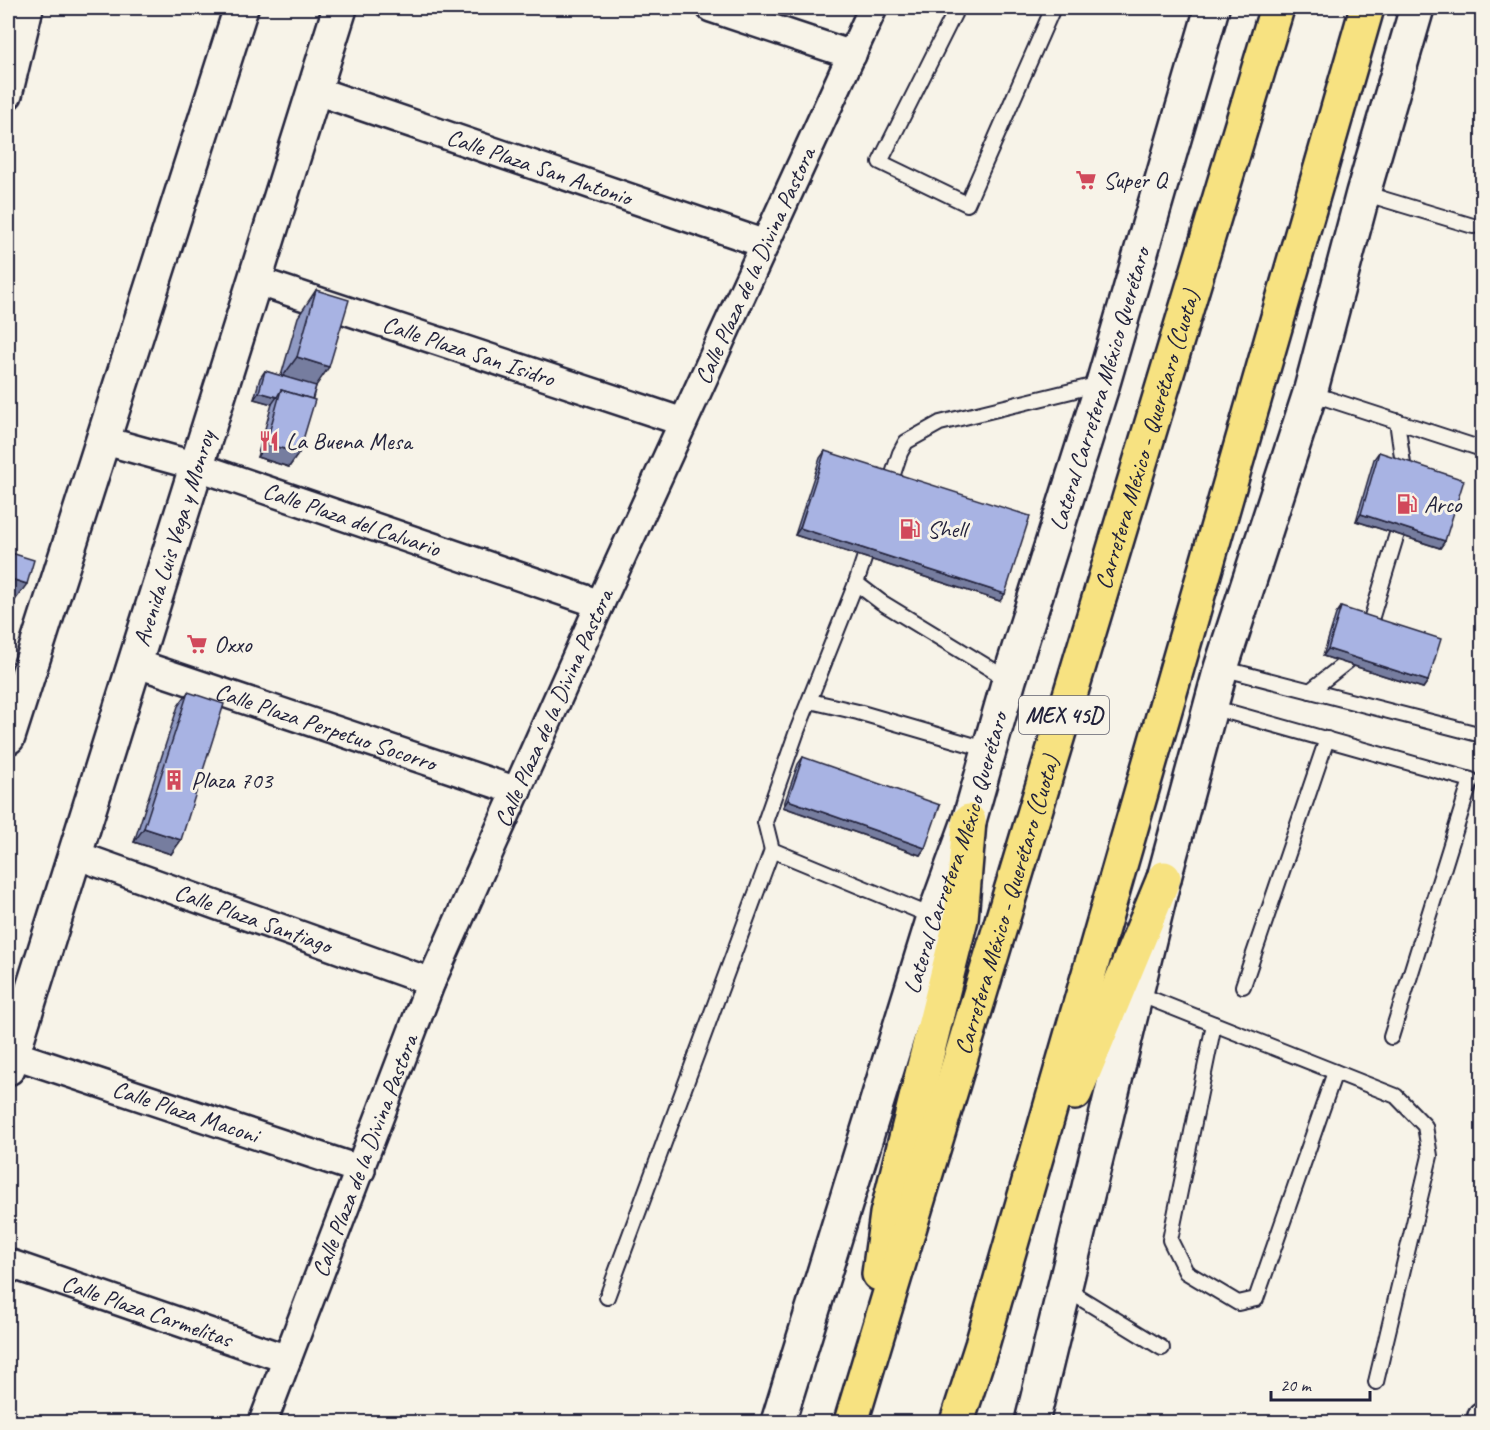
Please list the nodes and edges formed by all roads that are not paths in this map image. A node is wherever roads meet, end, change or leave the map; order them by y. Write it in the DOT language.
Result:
graph roads {
  1 [pos="30,8"];
  2 [pos="241,8"];
  3 [pos="340,8"];
  4 [pos="711,8"];
  5 [pos="873,8"];
  6 [pos="957,8"];
  7 [pos="1053,8"];
  8 [pos="1212,8"];
  9 [pos="1277,8"];
  10 [pos="1367,8"];
  11 [pos="1418,8"];
  12 [pos="852,56"];
  13 [pos="314,90"];
  14 [pos="8,95"];
  15 [pos="1362,193"];
  16 [pos="1473,226"];
  17 [pos="765,244"];
  18 [pos="254,280"];
  19 [pos="1103,383"];
  20 [pos="1310,393"];
  21 [pos="1397,421"];
  22 [pos="683,422"];
  23 [pos="102,441"];
  24 [pos="1482,449"];
  25 [pos="196,466"];
  26 [pos="885,497"];
  27 [pos="873,530"];
  28 [pos="856,583"];
  29 [pos="600,604"];
  30 [pos="135,663"];
  31 [pos="1221,668"];
  32 [pos="1009,680"];
  33 [pos="1310,691"];
  34 [pos="810,701"];
  35 [pos="1211,708"];
  36 [pos="1482,735"];
  37 [pos="8,737"];
  38 [pos="1327,739"];
  39 [pos="989,750"];
  40 [pos="517,791"];
  41 [pos="969,821"];
  42 [pos="772,850"];
  43 [pos="76,855"];
  44 [pos="1164,879"];
  45 [pos="934,917"];
  46 [pos="431,981"];
  47 [pos="1243,986"];
  48 [pos="1136,993"];
  49 [pos="1214,1024"];
  50 [pos="1391,1037"];
  51 [pos="10,1061"];
  52 [pos="1335,1072"];
  53 [pos="361,1170"];
  54 [pos="8,1263"];
  55 [pos="1064,1288"];
  56 [pos="607,1297"];
  57 [pos="982,1345"];
  58 [pos="1162,1348"];
  59 [pos="287,1359"];
  60 [pos="866,1373"];
  61 [pos="1376,1382"];
  62 [pos="1482,1416"];
  63 [pos="263,1422"];
  64 [pos="778,1422"];
  65 [pos="851,1422"];
  66 [pos="957,1422"];
  67 [pos="1032,1422"];
  68 [pos="1480,1422"];
  1 -- 14 [label="street"];
  2 -- 23 [label="main road"];
  3 -- 13 [label="main road, Avenida Luis Vega y Monroy"];
  4 -- 12 [label="street"];
  5 -- 12 [label="street, Calle Plaza de la Divina Pastora"];
  6 -- 7 [label="lane"];
  8 -- 19 [label="main road, Lateral Carretera México Querétaro"];
  9 -- 60 [label="highway, Carretera México - Querétaro (Cuota) / MEX 45D"];
  10 -- 57 [label="highway"];
  11 -- 15 [label="main road"];
  12 -- 17 [label="street, Calle Plaza de la Divina Pastora"];
  13 -- 17 [label="street, Calle Plaza San Antonio"];
  13 -- 18 [label="main road, Avenida Luis Vega y Monroy"];
  15 -- 16 [label="lane"];
  15 -- 20 [label="main road"];
  17 -- 22 [label="street, Calle Plaza de la Divina Pastora"];
  18 -- 22 [label="street, Calle Plaza San Isidro"];
  18 -- 25 [label="main road, Avenida Luis Vega y Monroy"];
  19 -- 26 [label="lane"];
  19 -- 32 [label="main road, Lateral Carretera México Querétaro"];
  20 -- 21 [label="lane"];
  20 -- 31 [label="main road"];
  21 -- 24 [label="lane"];
  21 -- 33 [label="lane"];
  22 -- 29 [label="street, Calle Plaza de la Divina Pastora"];
  23 -- 25 [label="street, Calle Plaza del Calvario"];
  23 -- 37 [label="main road"];
  25 -- 29 [label="street, Calle Plaza del Calvario"];
  25 -- 30 [label="main road, Avenida Luis Vega y Monroy"];
  27 -- 28 [label="lane"];
  28 -- 32 [label="lane"];
  28 -- 34 [label="lane"];
  29 -- 40 [label="street, Calle Plaza de la Divina Pastora"];
  30 -- 40 [label="street, Calle Plaza Perpetuo Socorro"];
  30 -- 43 [label="main road, Avenida Luis Vega y Monroy"];
  31 -- 33 [label="lane"];
  31 -- 35 [label="main road"];
  32 -- 39 [label="main road, Lateral Carretera México Querétaro"];
  33 -- 36 [label="lane"];
  34 -- 39 [label="lane"];
  34 -- 42 [label="lane"];
  35 -- 38 [label="lane"];
  35 -- 44 [label="main road"];
  38 -- 47 [label="lane"];
  38 -- 50 [label="lane"];
  39 -- 41 [label="main road, Lateral Carretera México Querétaro"];
  40 -- 46 [label="street, Calle Plaza de la Divina Pastora"];
  41 -- 45 [label="main road, Lateral Carretera México Querétaro"];
  41 -- 60 [label="highway"];
  42 -- 45 [label="lane"];
  42 -- 56 [label="lane"];
  43 -- 46 [label="street, Calle Plaza Santiago"];
  43 -- 51 [label="main road, Avenida Luis Vega y Monroy"];
  44 -- 48 [label="main road"];
  44 -- 57 [label="highway"];
  45 -- 64 [label="main road, Lateral Carretera México Querétaro"];
  46 -- 53 [label="street, Calle Plaza de la Divina Pastora"];
  48 -- 49 [label="lane"];
  48 -- 55 [label="main road"];
  49 -- 52 [label="lane"];
  49 -- 52 [label="lane"];
  51 -- 53 [label="street, Calle Plaza Maconi"];
  52 -- 61 [label="lane"];
  53 -- 59 [label="street, Calle Plaza de la Divina Pastora"];
  54 -- 59 [label="street, Calle Plaza Carmelitas"];
  55 -- 58 [label="lane"];
  55 -- 67 [label="main road"];
  57 -- 66 [label="highway"];
  59 -- 63 [label="street, Calle Plaza de la Divina Pastora"];
  60 -- 65 [label="highway, Carretera México - Querétaro (Cuota) / MEX 45D"];
  62 -- 68 [label="street"];
}
